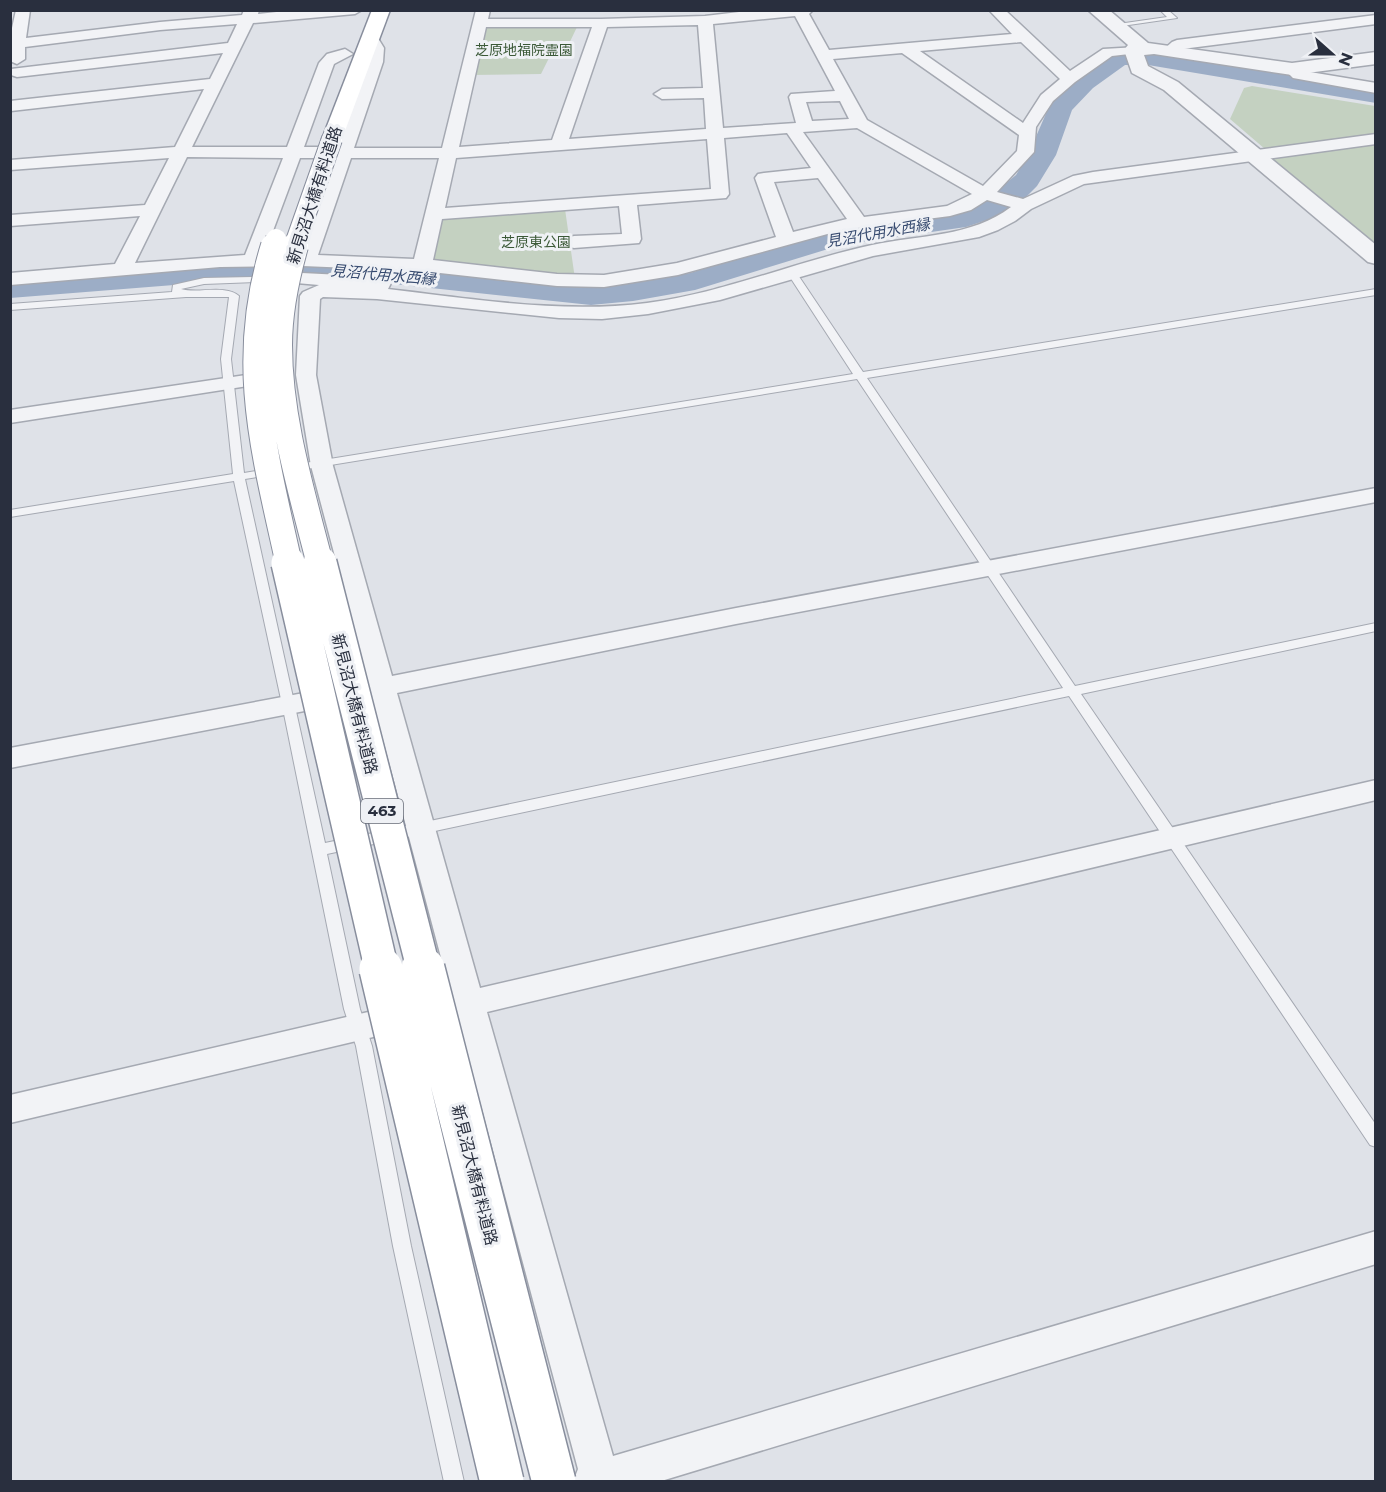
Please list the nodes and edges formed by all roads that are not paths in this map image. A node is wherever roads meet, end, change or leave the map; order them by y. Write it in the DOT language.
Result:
graph roads {
  1 [pos="23,10"];
  2 [pos="357,10"];
  3 [pos="381,10"];
  4 [pos="806,10"];
  5 [pos="996,10"];
  6 [pos="1097,10"];
  7 [pos="1163,10"];
  8 [pos="1366,10"];
  9 [pos="800,11"];
  10 [pos="739,13"];
  11 [pos="250,15"];
  12 [pos="481,17"];
  13 [pos="1376,18"];
  14 [pos="705,20"];
  15 [pos="601,24"];
  16 [pos="1114,25"];
  17 [pos="1024,37"];
  18 [pos="371,38"];
  19 [pos="14,44"];
  20 [pos="234,47"];
  21 [pos="905,48"];
  22 [pos="1171,50"];
  23 [pos="1138,54"];
  24 [pos="825,55"];
  25 [pos="1376,58"];
  26 [pos="348,62"];
  27 [pos="1292,69"];
  28 [pos="17,72"];
  29 [pos="1069,79"];
  30 [pos="216,83"];
  31 [pos="1376,88"];
  32 [pos="711,93"];
  33 [pos="662,94"];
  34 [pos="846,96"];
  35 [pos="11,107"];
  36 [pos="860,123"];
  37 [pos="800,129"];
  38 [pos="1028,134"];
  39 [pos="714,135"];
  40 [pos="1376,139"];
  41 [pos="321,145"];
  42 [pos="559,145"];
  43 [pos="182,152"];
  44 [pos="448,153"];
  45 [pos="1255,157"];
  46 [pos="10,165"];
  47 [pos="824,172"];
  48 [pos="985,194"];
  49 [pos="627,200"];
  50 [pos="1020,204"];
  51 [pos="567,205"];
  52 [pos="152,210"];
  53 [pos="434,214"];
  54 [pos="10,221"];
  55 [pos="859,222"];
  56 [pos="786,238"];
  57 [pos="574,242"];
  58 [pos="1376,257"];
  59 [pos="257,260"];
  60 [pos="301,260"];
  61 [pos="422,265"];
  62 [pos="123,268"];
  63 [pos="793,274"];
  64 [pos="10,279"];
  65 [pos="581,281"];
  66 [pos="1376,292"];
  67 [pos="377,293"];
  68 [pos="186,294"];
  69 [pos="10,307"];
  70 [pos="306,371"];
  71 [pos="858,375"];
  72 [pos="228,385"];
  73 [pos="10,417"];
  74 [pos="321,463"];
  75 [pos="239,477"];
  76 [pos="1376,495"];
  77 [pos="10,514"];
  78 [pos="991,570"];
  79 [pos="1376,627"];
  80 [pos="383,687"];
  81 [pos="1073,691"];
  82 [pos="289,704"];
  83 [pos="10,758"];
  84 [pos="1376,790"];
  85 [pos="420,828"];
  86 [pos="1172,837"];
  87 [pos="319,850"];
  88 [pos="469,1003"];
  89 [pos="357,1027"];
  90 [pos="10,1109"];
  91 [pos="1376,1140"];
  92 [pos="1376,1246"];
  93 [pos="598,1481"];
  94 [pos="454,1482"];
  95 [pos="502,1482"];
  96 [pos="554,1482"];
  1 -- 19 [label="street"];
  2 -- 11 [label="street"];
  2 -- 26 [label="highway, 463"];
  3 -- 18 [label="highway, 463"];
  4 -- 9 [label="street"];
  5 -- 17 [label="street"];
  6 -- 16 [label="street"];
  7 -- 16 [label="lane"];
  8 -- 13 [label="street"];
  9 -- 10 [label="street"];
  9 -- 24 [label="street"];
  10 -- 14 [label="street"];
  11 -- 19 [label="street"];
  11 -- 20 [label="street"];
  12 -- 15 [label="street"];
  12 -- 44 [label="street"];
  13 -- 22 [label="street"];
  14 -- 15 [label="street"];
  14 -- 32 [label="street"];
  15 -- 42 [label="street"];
  16 -- 23 [label="street"];
  17 -- 21 [label="street"];
  17 -- 29 [label="street"];
  18 -- 26 [label="highway, 463"];
  18 -- 41 [label="street"];
  19 -- 28 [label="street"];
  20 -- 28 [label="street"];
  20 -- 30 [label="street"];
  21 -- 24 [label="street"];
  21 -- 38 [label="street"];
  22 -- 23 [label="street"];
  22 -- 27 [label="street"];
  23 -- 29 [label="street"];
  23 -- 45 [label="street"];
  24 -- 34 [label="street"];
  25 -- 27 [label="street"];
  26 -- 41 [label="highway, 新見沼大橋有料道路 / 463"];
  26 -- 41 [label="street"];
  27 -- 31 [label="street"];
  28 -- 35 [label="street"];
  29 -- 38 [label="street"];
  30 -- 35 [label="street"];
  30 -- 43 [label="street"];
  32 -- 33 [label="street"];
  32 -- 39 [label="street"];
  34 -- 36 [label="street"];
  34 -- 37 [label="street"];
  36 -- 37 [label="street"];
  36 -- 48 [label="street"];
  37 -- 39 [label="street"];
  37 -- 47 [label="street"];
  38 -- 48 [label="street"];
  39 -- 42 [label="street"];
  39 -- 49 [label="street"];
  40 -- 45 [label="street"];
  41 -- 43 [label="street"];
  41 -- 44 [label="street"];
  41 -- 59 [label="street"];
  41 -- 60 [label="street"];
  41 -- 95 [label="highway, 新見沼大橋有料道路 / 463, bridge"];
  41 -- 96 [label="highway, 新見沼大橋有料道路 / 463, bridge"];
  42 -- 44 [label="street"];
  43 -- 46 [label="street"];
  43 -- 52 [label="street"];
  44 -- 53 [label="street"];
  45 -- 50 [label="street"];
  45 -- 58 [label="street"];
  47 -- 55 [label="street"];
  47 -- 56 [label="street"];
  48 -- 50 [label="street"];
  48 -- 55 [label="street"];
  49 -- 51 [label="street"];
  49 -- 57 [label="street"];
  50 -- 63 [label="street"];
  51 -- 53 [label="street"];
  51 -- 57 [label="street"];
  52 -- 54 [label="street"];
  52 -- 62 [label="street"];
  53 -- 61 [label="street"];
  55 -- 56 [label="street"];
  56 -- 65 [label="street"];
  57 -- 65 [label="street"];
  59 -- 60 [label="street"];
  59 -- 62 [label="street"];
  59 -- 68 [label="lane"];
  60 -- 61 [label="street"];
  60 -- 67 [label="street"];
  61 -- 65 [label="street"];
  62 -- 64 [label="street"];
  63 -- 67 [label="street"];
  63 -- 71 [label="lane"];
  66 -- 71 [label="lane"];
  67 -- 70 [label="street"];
  68 -- 69 [label="lane"];
  68 -- 72 [label="lane"];
  70 -- 72 [label="street"];
  70 -- 74 [label="street"];
  71 -- 74 [label="lane"];
  71 -- 78 [label="lane"];
  72 -- 73 [label="street"];
  72 -- 75 [label="lane"];
  74 -- 75 [label="lane"];
  74 -- 80 [label="street"];
  75 -- 77 [label="lane"];
  75 -- 82 [label="lane"];
  76 -- 78 [label="street"];
  78 -- 80 [label="street"];
  78 -- 81 [label="lane"];
  79 -- 81 [label="lane"];
  80 -- 82 [label="street"];
  80 -- 85 [label="street"];
  81 -- 85 [label="lane"];
  81 -- 86 [label="lane"];
  82 -- 83 [label="street"];
  82 -- 87 [label="lane"];
  84 -- 86 [label="street"];
  85 -- 87 [label="lane"];
  85 -- 88 [label="street"];
  86 -- 88 [label="street"];
  86 -- 91 [label="lane"];
  87 -- 89 [label="lane"];
  88 -- 89 [label="street"];
  88 -- 93 [label="street"];
  89 -- 90 [label="street"];
  89 -- 94 [label="lane"];
  92 -- 93 [label="street"];
}
